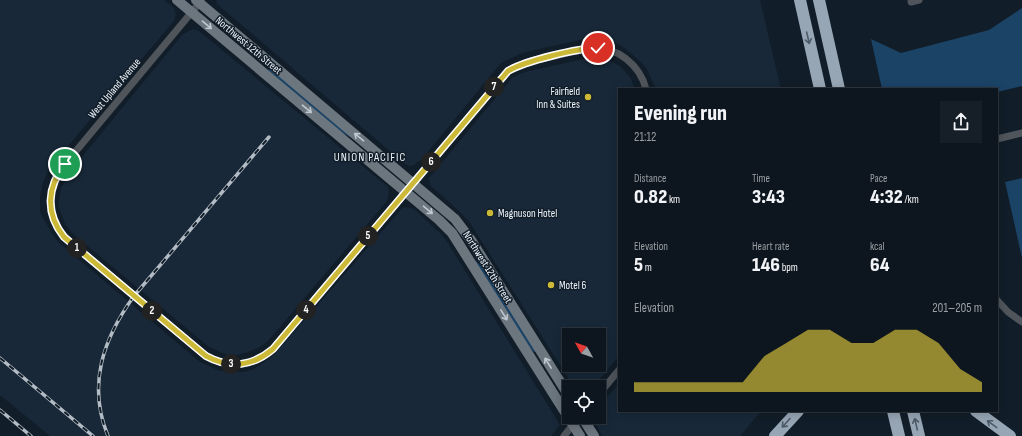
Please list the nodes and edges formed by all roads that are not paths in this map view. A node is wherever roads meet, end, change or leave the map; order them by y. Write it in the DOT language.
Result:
graph roads {
  1 [pos="177,0"];
  2 [pos="800,0"];
  3 [pos="819,0"];
  4 [pos="918,0"];
  5 [pos="199,1"];
  6 [pos="911,2"];
  7 [pos="192,12"];
  8 [pos="646,88"];
  9 [pos="820,88"];
  10 [pos="839,88"];
  11 [pos="1022,133"];
  12 [pos="998,139"];
  13 [pos="414,183"];
  14 [pos="406,192"];
  15 [pos="998,301"];
  16 [pos="1022,322"];
  17 [pos="618,371"];
  18 [pos="562,385"];
  19 [pos="606,386"];
  20 [pos="797,412"];
  21 [pos="893,412"];
  22 [pos="913,412"];
  23 [pos="977,412"];
  24 [pos="586,424"];
  25 [pos="573,425"];
  26 [pos="564,436"];
  27 [pos="580,436"];
  28 [pos="594,436"];
  29 [pos="775,436"];
  30 [pos="899,436"];
  31 [pos="919,436"];
  32 [pos="1010,436"];
  1 -- 7 [label="main road, Northwest 12th Street"];
  2 -- 9 [label="highway, one-way"];
  3 -- 10 [label="highway"];
  4 -- 6 [label="street"];
  5 -- 7 [label="street, West Upland Avenue"];
  13 -- 5 [label="main road, Northwest 12th Street, one-way"];
  7 -- 14 [label="main road, Northwest 12th Street, one-way"];
  7 -- 14 [label="street, West Upland Avenue"];
  8 -- 13 [label="street"];
  11 -- 12 [label="street"];
  13 -- 14 [label="street"];
  18 -- 13 [label="main road, Northwest 12th Street, one-way"];
  14 -- 25 [label="main road, Northwest 12th Street, one-way"];
  15 -- 16 [label="street"];
  17 -- 19 [label="street"];
  20 -- 29 [label="highway, one-way"];
  21 -- 30 [label="highway"];
  31 -- 22 [label="highway, one-way"];
  32 -- 23 [label="highway, one-way"];
  24 -- 28 [label="main road"];
  25 -- 26 [label="street"];
  25 -- 27 [label="main road, Northwest 12th Street"];
}
